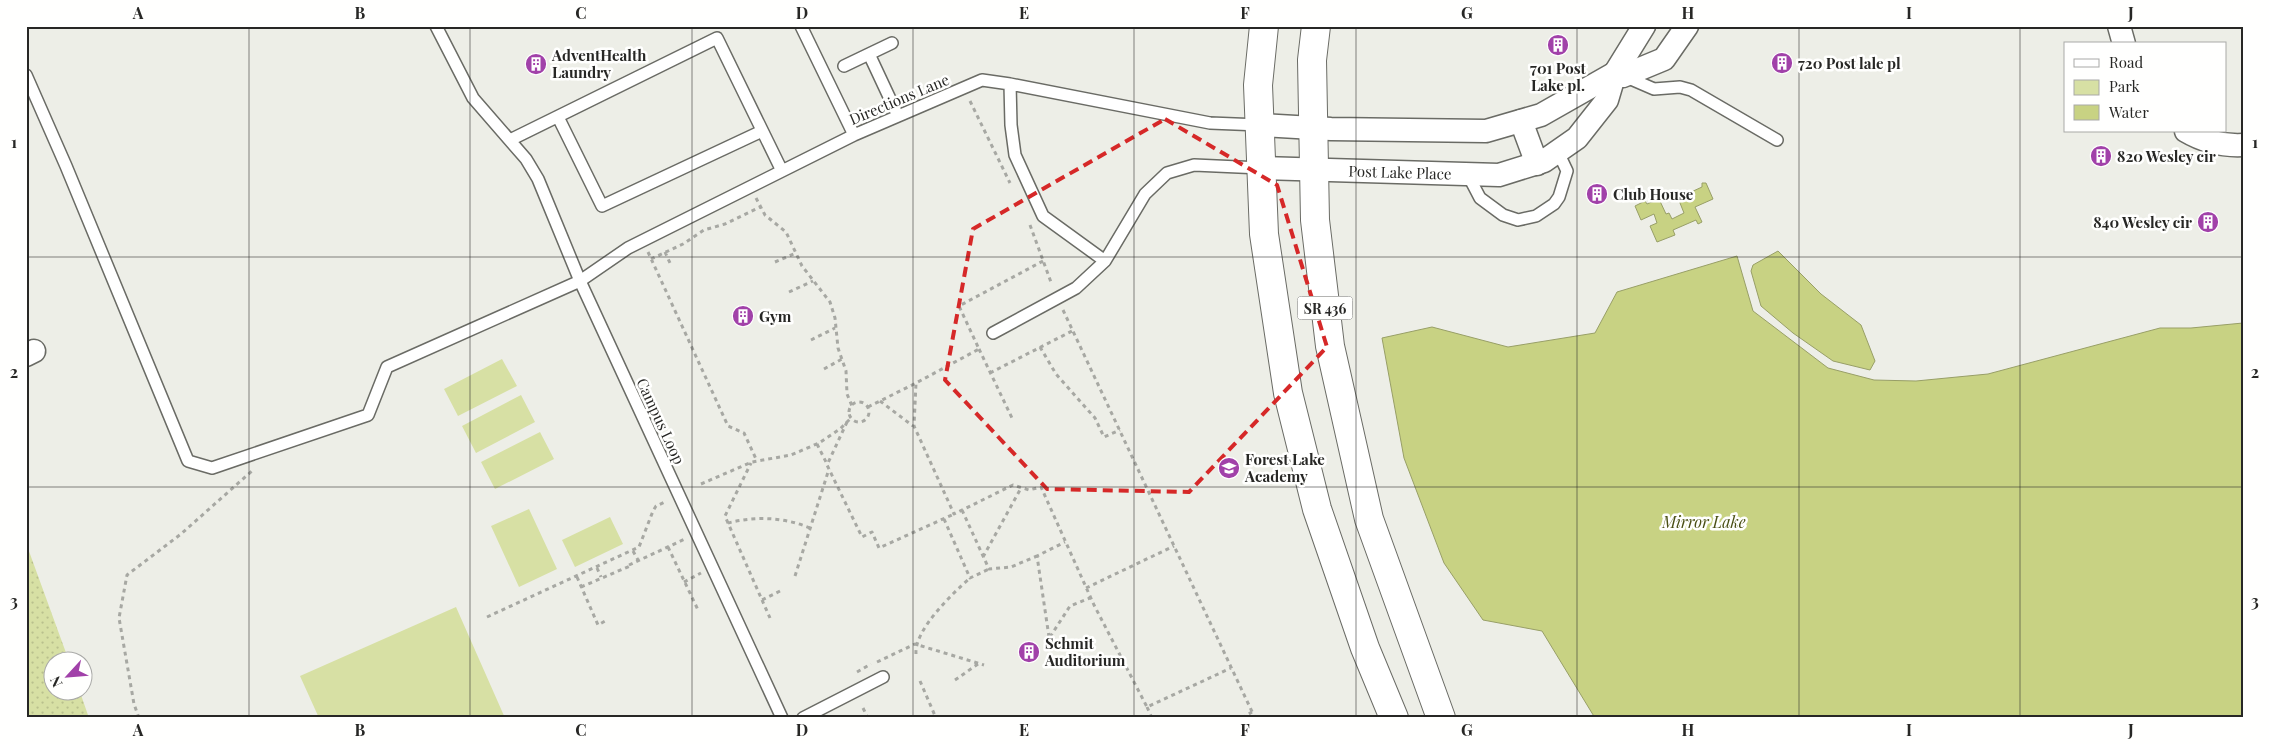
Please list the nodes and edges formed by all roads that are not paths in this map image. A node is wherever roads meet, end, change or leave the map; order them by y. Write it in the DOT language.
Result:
graph roads {
  1 [pos="436,26"];
  2 [pos="801,26"];
  3 [pos="1264,26"];
  4 [pos="1316,26"];
  5 [pos="1644,26"];
  6 [pos="1687,26"];
  7 [pos="2119,26"];
  8 [pos="2123,42"];
  9 [pos="892,43"];
  10 [pos="869,54"];
  11 [pos="844,66"];
  12 [pos="26,75"];
  13 [pos="1619,75"];
  14 [pos="1010,84"];
  15 [pos="898,116"];
  16 [pos="558,117"];
  17 [pos="1521,121"];
  18 [pos="1260,126"];
  19 [pos="1314,129"];
  20 [pos="762,130"];
  21 [pos="2188,132"];
  22 [pos="854,135"];
  23 [pos="510,140"];
  24 [pos="1777,140"];
  25 [pos="2243,145"];
  26 [pos="1558,152"];
  27 [pos="1537,164"];
  28 [pos="1261,168"];
  29 [pos="1314,169"];
  30 [pos="782,170"];
  31 [pos="1468,175"];
  32 [pos="1105,261"];
  33 [pos="580,281"];
  34 [pos="993,333"];
  35 [pos="883,677"];
  36 [pos="782,718"];
  37 [pos="803,718"];
  38 [pos="1394,718"];
  39 [pos="1442,718"];
  1 -- 23 [label="lane, Campus Loop"];
  2 -- 22 [label="lane"];
  3 -- 18 [label="main road, SR 436"];
  4 -- 19 [label="main road, SR 436"];
  5 -- 13 [label="street, Post Lake Place"];
  6 -- 13 [label="street, Post Lake Place"];
  7 -- 8 [label="street"];
  9 -- 10 [label="lane"];
  10 -- 11 [label="lane"];
  10 -- 15 [label="lane"];
  12 -- 33 [label="lane, Directions Lane"];
  13 -- 17 [label="street, Post Lake Place"];
  13 -- 24 [label="lane"];
  13 -- 26 [label="street, Post Lake Place"];
  14 -- 15 [label="lane, Directions Lane"];
  14 -- 18 [label="lane, Directions Lane"];
  14 -- 32 [label="lane"];
  15 -- 22 [label="lane, Directions Lane"];
  16 -- 20 [label="lane"];
  16 -- 20 [label="lane"];
  16 -- 23 [label="lane"];
  17 -- 19 [label="street, Post Lake Place"];
  17 -- 27 [label="street"];
  18 -- 19 [label="street, Post Lake Place"];
  18 -- 28 [label="main road, SR 436"];
  19 -- 29 [label="main road, SR 436"];
  20 -- 30 [label="lane"];
  21 -- 25 [label="street"];
  22 -- 30 [label="lane, Directions Lane"];
  23 -- 33 [label="lane, Campus Loop"];
  26 -- 27 [label="street, Post Lake Place"];
  26 -- 31 [label="lane"];
  27 -- 31 [label="street, Post Lake Place"];
  28 -- 29 [label="street, Post Lake Place"];
  28 -- 32 [label="lane"];
  28 -- 38 [label="main road, SR 436"];
  29 -- 31 [label="street, Post Lake Place"];
  29 -- 39 [label="main road, SR 436"];
  30 -- 33 [label="lane, Directions Lane"];
  32 -- 34 [label="lane"];
  33 -- 36 [label="lane, Campus Loop"];
  35 -- 37 [label="lane"];
}
